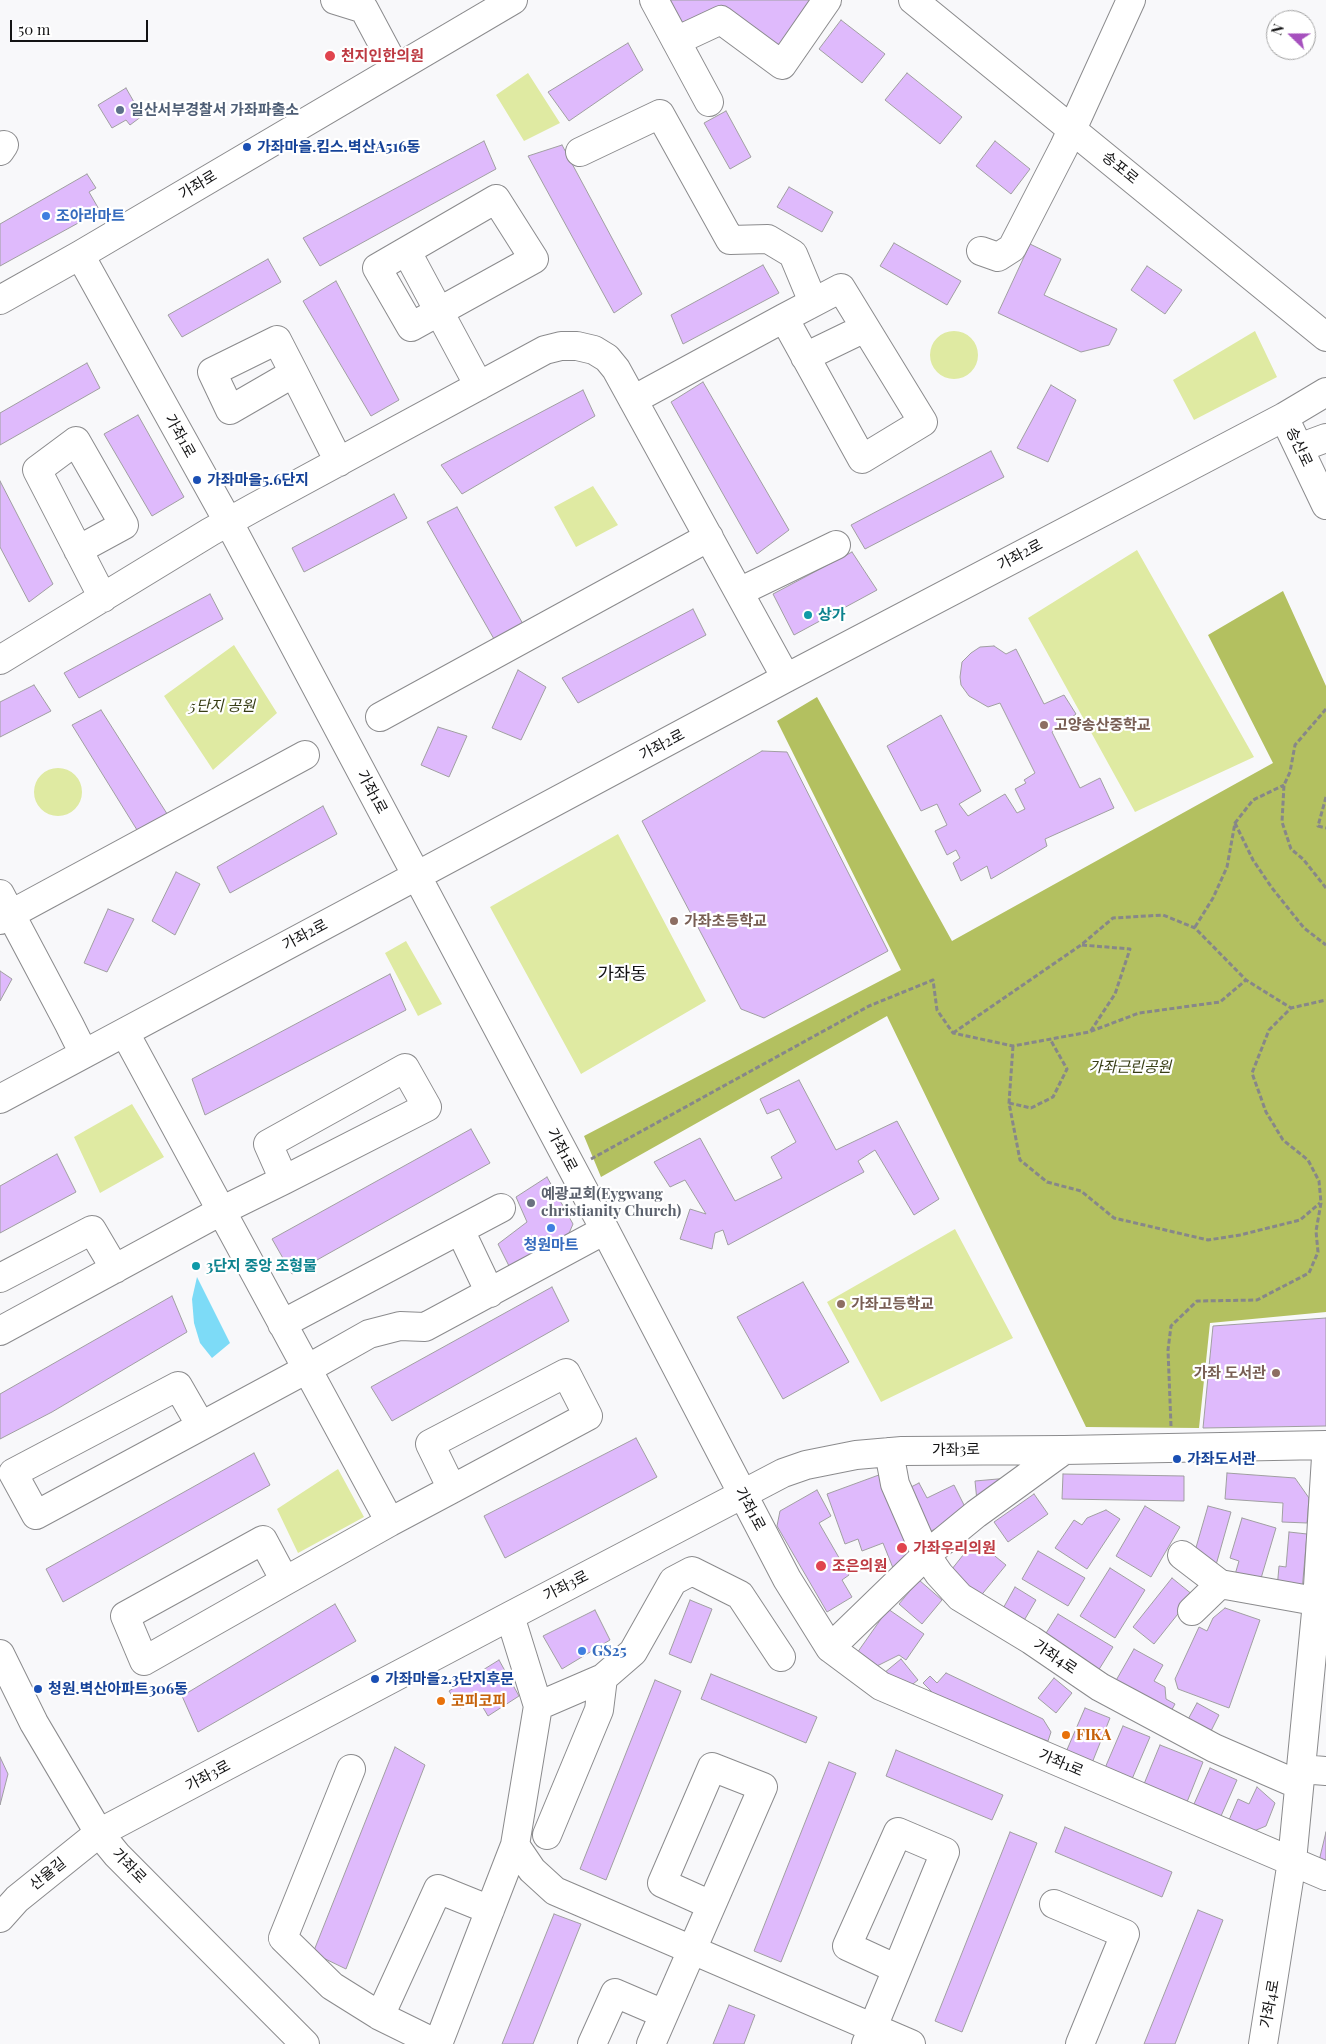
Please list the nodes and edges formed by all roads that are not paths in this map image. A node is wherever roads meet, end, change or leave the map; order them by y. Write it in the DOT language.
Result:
graph roads {
  1 [pos="335,0"];
  2 [pos="513,0"];
  3 [pos="654,0"];
  4 [pos="827,0"];
  5 [pos="913,0"];
  6 [pos="1131,0"];
  7 [pos="676,41"];
  8 [pos="396,69"];
  9 [pos="709,102"];
  10 [pos="1072,128"];
  11 [pos="580,152"];
  12 [pos="981,251"];
  13 [pos="80,255"];
  14 [pos="0,300"];
  15 [pos="813,302"];
  16 [pos="439,312"];
  17 [pos="784,318"];
  18 [pos="865,328"];
  19 [pos="1326,337"];
  20 [pos="805,357"];
  21 [pos="294,372"];
  22 [pos="479,386"];
  23 [pos="1326,392"];
  24 [pos="633,400"];
  25 [pos="1284,417"];
  26 [pos="1326,438"];
  27 [pos="1299,448"];
  28 [pos="340,462"];
  29 [pos="1326,505"];
  30 [pos="228,523"];
  31 [pos="708,537"];
  32 [pos="836,545"];
  33 [pos="78,550"];
  34 [pos="739,592"];
  35 [pos="103,598"];
  36 [pos="1,657"];
  37 [pos="786,678"];
  38 [pos="380,717"];
  39 [pos="305,755"];
  40 [pos="416,877"];
  41 [pos="3,909"];
  42 [pos="125,1033"];
  43 [pos="84,1054"];
  44 [pos="0,1100"];
  45 [pos="284,1180"];
  46 [pos="501,1208"];
  47 [pos="221,1211"];
  48 [pos="460,1230"];
  49 [pos="605,1230"];
  50 [pos="115,1269"];
  51 [pos="0,1278"];
  52 [pos="490,1293"];
  53 [pos="282,1324"];
  54 [pos="0,1331"];
  55 [pos="307,1369"];
  56 [pos="200,1426"];
  57 [pos="1326,1445"];
  58 [pos="1064,1450"];
  59 [pos="889,1452"];
  60 [pos="1326,1457"];
  61 [pos="452,1489"];
  62 [pos="742,1495"];
  63 [pos="390,1522"];
  64 [pos="926,1555"];
  65 [pos="1182,1555"];
  66 [pos="285,1582"];
  67 [pos="1220,1584"];
  68 [pos="1322,1603"];
  69 [pos="1192,1611"];
  70 [pos="510,1616"];
  71 [pos="830,1648"];
  72 [pos="0,1654"];
  73 [pos="781,1657"];
  74 [pos="603,1678"];
  75 [pos="538,1706"];
  76 [pos="350,1769"];
  77 [pos="1309,1775"];
  78 [pos="99,1833"];
  79 [pos="547,1835"];
  80 [pos="515,1845"];
  81 [pos="1292,1861"];
  82 [pos="1326,1876"];
  83 [pos="1054,1904"];
  84 [pos="711,1905"];
  85 [pos="490,1910"];
  86 [pos="0,1918"];
  87 [pos="692,1950"];
  88 [pos="897,1969"];
  89 [pos="664,2014"];
  90 [pos="380,2016"];
  91 [pos="869,2036"];
  92 [pos="305,2044"];
  93 [pos="438,2044"];
  94 [pos="592,2044"];
  95 [pos="651,2044"];
  96 [pos="911,2044"];
  97 [pos="1080,2044"];
  98 [pos="1262,2044"];
  1 -- 8 [label="street"];
  2 -- 8 [label="street, 가좌로"];
  3 -- 7 [label="street"];
  4 -- 7 [label="street"];
  5 -- 10 [label="street, 송포로"];
  6 -- 10 [label="street"];
  7 -- 9 [label="street"];
  8 -- 13 [label="street, 가좌로"];
  10 -- 12 [label="street"];
  10 -- 19 [label="street, 송포로"];
  11 -- 15 [label="street"];
  13 -- 14 [label="street, 가좌로"];
  13 -- 30 [label="street, 가좌1로"];
  15 -- 17 [label="street"];
  15 -- 18 [label="street"];
  16 -- 16 [label="street"];
  16 -- 22 [label="street"];
  17 -- 20 [label="street"];
  17 -- 24 [label="street"];
  18 -- 20 [label="street"];
  18 -- 20 [label="street"];
  21 -- 28 [label="street"];
  22 -- 24 [label="street"];
  22 -- 28 [label="street"];
  23 -- 25 [label="street, 가좌2로"];
  24 -- 31 [label="street"];
  25 -- 27 [label="street, 송산로"];
  25 -- 37 [label="street, 가좌2로"];
  26 -- 27 [label="street"];
  27 -- 29 [label="street, 송산로"];
  28 -- 30 [label="street"];
  30 -- 35 [label="street"];
  30 -- 40 [label="street, 가좌1로"];
  31 -- 34 [label="street"];
  31 -- 38 [label="street"];
  32 -- 34 [label="street"];
  33 -- 35 [label="street"];
  34 -- 37 [label="street"];
  35 -- 36 [label="street"];
  37 -- 40 [label="street, 가좌2로"];
  39 -- 41 [label="street"];
  40 -- 42 [label="street, 가좌2로"];
  40 -- 49 [label="street, 가좌1로"];
  41 -- 43 [label="street"];
  42 -- 43 [label="street, 가좌2로"];
  42 -- 47 [label="street"];
  43 -- 44 [label="street, 가좌2로"];
  45 -- 45 [label="street"];
  45 -- 47 [label="street"];
  46 -- 48 [label="street"];
  47 -- 50 [label="street"];
  47 -- 53 [label="street"];
  48 -- 52 [label="street"];
  48 -- 53 [label="street"];
  49 -- 52 [label="street"];
  49 -- 62 [label="street, 가좌1로"];
  50 -- 51 [label="street"];
  50 -- 54 [label="street"];
  52 -- 55 [label="street"];
  53 -- 55 [label="street"];
  55 -- 56 [label="street"];
  55 -- 63 [label="street"];
  56 -- 56 [label="street"];
  57 -- 58 [label="street, 가좌3로"];
  58 -- 59 [label="street, 가좌3로"];
  58 -- 64 [label="street"];
  59 -- 62 [label="street, 가좌3로"];
  59 -- 64 [label="street, 가좌4로"];
  60 -- 68 [label="street, 가좌4로"];
  61 -- 61 [label="street"];
  61 -- 63 [label="street"];
  62 -- 70 [label="street, 가좌3로"];
  62 -- 71 [label="street, 가좌1로"];
  63 -- 66 [label="street"];
  64 -- 71 [label="street"];
  64 -- 77 [label="street, 가좌4로"];
  65 -- 67 [label="street"];
  66 -- 66 [label="street"];
  67 -- 68 [label="street"];
  67 -- 69 [label="street"];
  68 -- 77 [label="street, 가좌4로"];
  70 -- 75 [label="street"];
  70 -- 78 [label="street, 가좌3로"];
  71 -- 81 [label="street, 가좌1로"];
  72 -- 78 [label="street, 가좌로"];
  73 -- 74 [label="street"];
  74 -- 75 [label="street"];
  74 -- 79 [label="street"];
  75 -- 80 [label="street"];
  76 -- 90 [label="street"];
  77 -- 81 [label="street, 가좌4로"];
  78 -- 86 [label="street, 산율길"];
  78 -- 92 [label="street, 가좌로"];
  80 -- 85 [label="street"];
  80 -- 87 [label="street"];
  81 -- 82 [label="street, 가좌1로"];
  81 -- 98 [label="street, 가좌4로"];
  83 -- 97 [label="street"];
  84 -- 84 [label="street"];
  84 -- 87 [label="street"];
  85 -- 90 [label="street"];
  85 -- 93 [label="street"];
  87 -- 89 [label="street"];
  87 -- 91 [label="street"];
  88 -- 88 [label="street"];
  88 -- 91 [label="street"];
  89 -- 94 [label="street"];
  89 -- 95 [label="street"];
  90 -- 93 [label="street"];
  91 -- 96 [label="street"];
}
